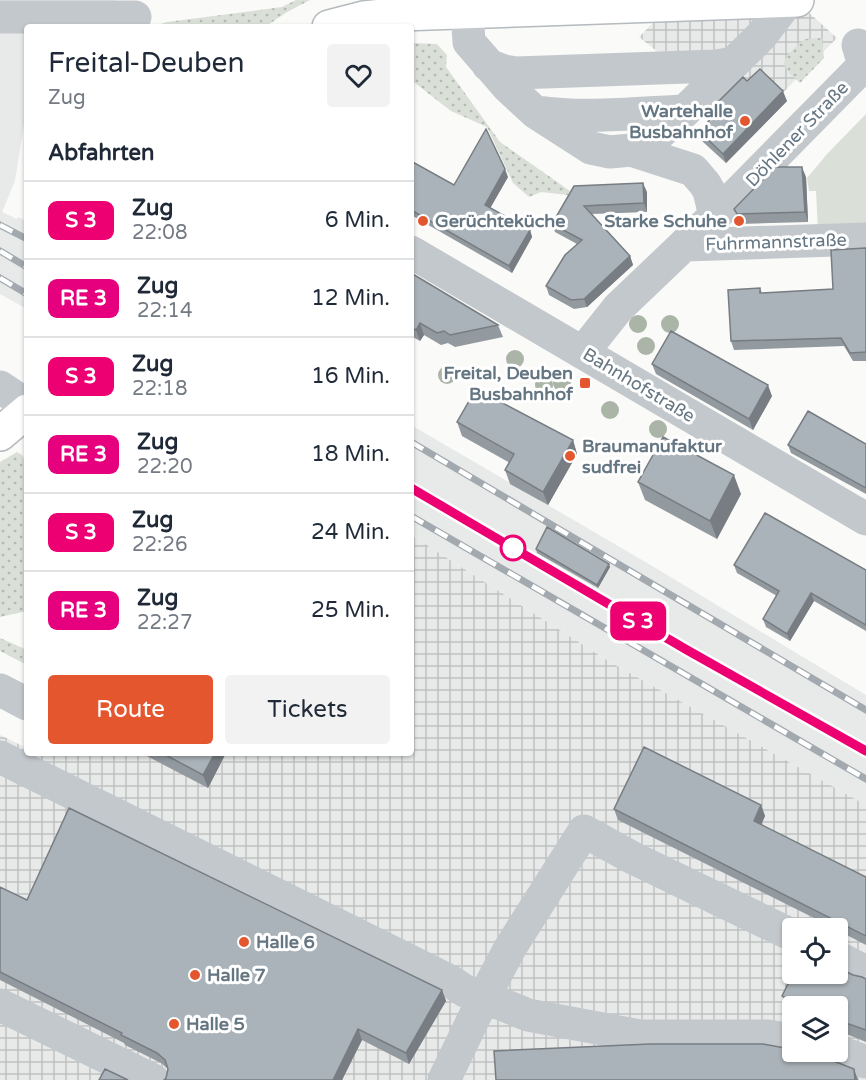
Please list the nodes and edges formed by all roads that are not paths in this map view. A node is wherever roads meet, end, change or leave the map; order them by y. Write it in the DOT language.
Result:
graph roads {
  1 [pos="792,0"];
  2 [pos="5,11"];
  3 [pos="467,11"];
  4 [pos="135,15"];
  5 [pos="341,24"];
  6 [pos="858,45"];
  7 [pos="724,72"];
  8 [pos="498,76"];
  9 [pos="686,111"];
  10 [pos="535,112"];
  11 [pos="631,150"];
  12 [pos="715,216"];
  13 [pos="866,240"];
  14 [pos="685,245"];
  15 [pos="414,254"];
  16 [pos="583,352"];
  17 [pos="0,387"];
  18 [pos="24,403"];
  19 [pos="24,414"];
  20 [pos="0,434"];
  21 [pos="866,519"];
  22 [pos="0,690"];
  23 [pos="24,702"];
  24 [pos="0,757"];
  25 [pos="782,929"];
  26 [pos="848,963"];
  27 [pos="866,972"];
  28 [pos="484,997"];
  29 [pos="0,1005"];
  30 [pos="782,1038"];
  31 [pos="848,1055"];
  32 [pos="866,1062"];
  33 [pos="153,1080"];
  34 [pos="444,1080"];
  1 -- 3 [label="main road"];
  1 -- 7 [label="street"];
  2 -- 4 [label="street"];
  3 -- 5 [label="main road"];
  3 -- 8 [label="street"];
  6 -- 12 [label="street, Döhlener Straße"];
  7 -- 8 [label="street"];
  7 -- 9 [label="street"];
  8 -- 10 [label="street"];
  9 -- 10 [label="street"];
  9 -- 11 [label="street"];
  10 -- 11 [label="street"];
  11 -- 12 [label="street"];
  12 -- 14 [label="street, Döhlener Straße"];
  13 -- 14 [label="street, Fuhrmannstraße"];
  14 -- 16 [label="street, Döhlener Straße"];
  15 -- 16 [label="street, Bahnhofstraße"];
  16 -- 21 [label="street, Bahnhofstraße"];
  17 -- 18 [label="street"];
  19 -- 20 [label="main road"];
  22 -- 23 [label="street"];
  24 -- 28 [label="street"];
  25 -- 28 [label="street"];
  26 -- 27 [label="street"];
  28 -- 30 [label="street"];
  28 -- 34 [label="street"];
  29 -- 33 [label="street"];
  31 -- 32 [label="street"];
}
